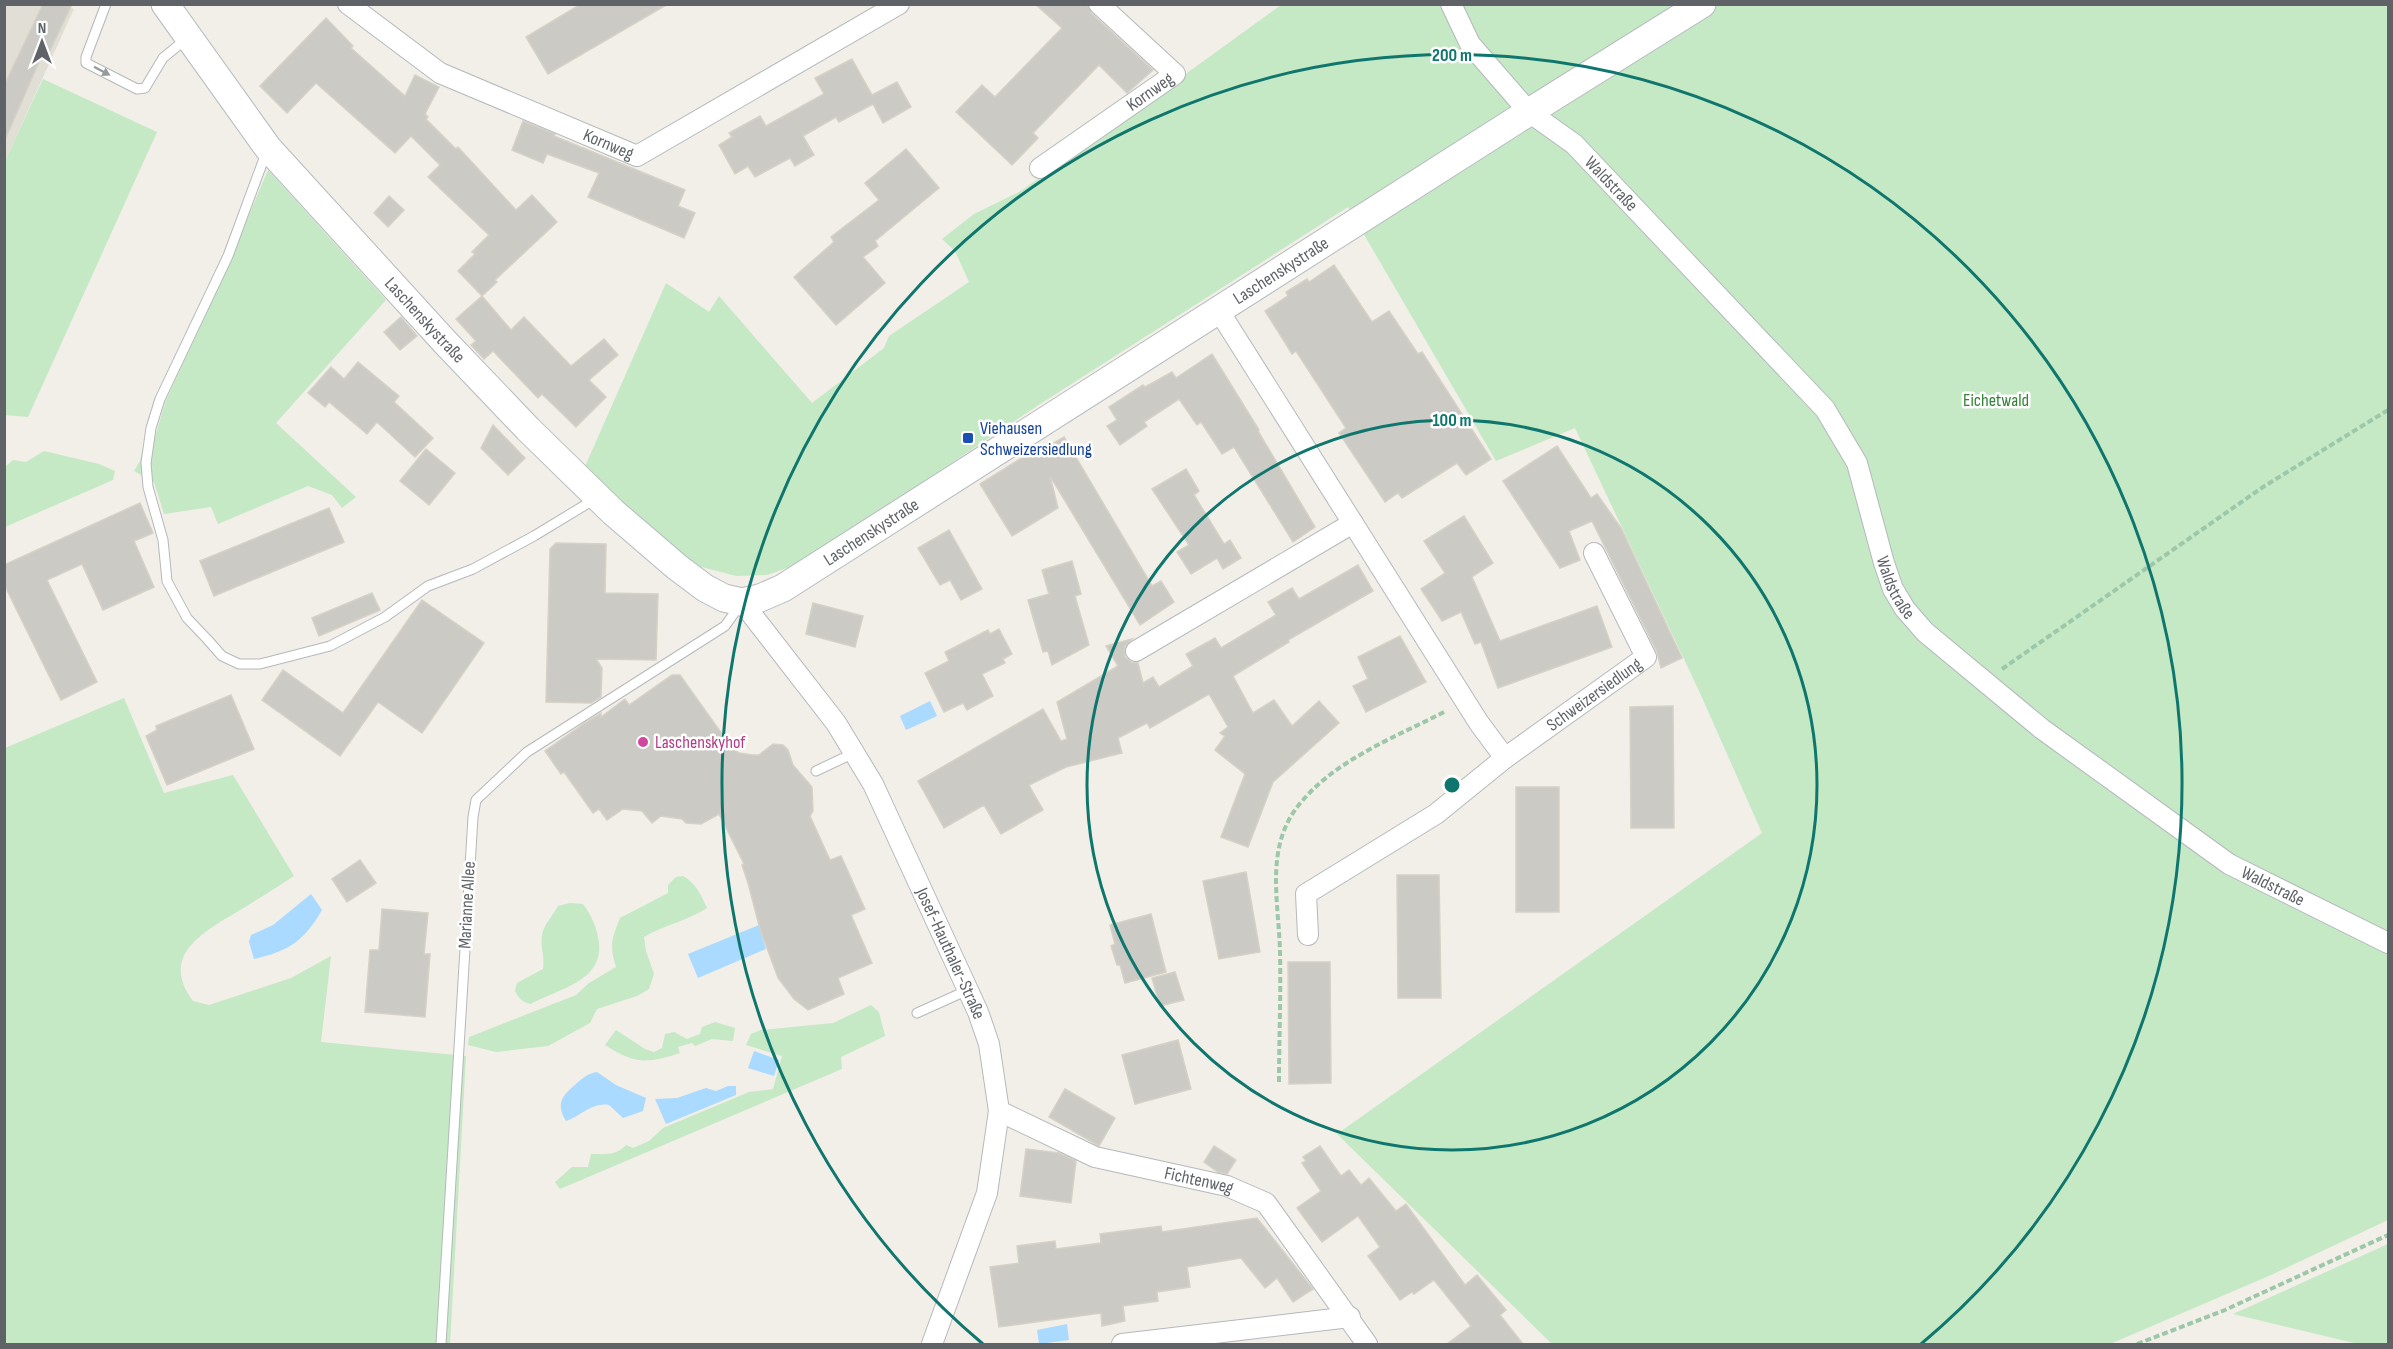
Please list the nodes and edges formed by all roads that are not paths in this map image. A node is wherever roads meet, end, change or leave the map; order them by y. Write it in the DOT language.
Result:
graph roads {
  1 [pos="106,4"];
  2 [pos="165,4"];
  3 [pos="348,4"];
  4 [pos="899,4"];
  5 [pos="1099,4"];
  6 [pos="1451,4"];
  7 [pos="1702,4"];
  8 [pos="188,38"];
  9 [pos="1529,112"];
  10 [pos="268,148"];
  11 [pos="1040,168"];
  12 [pos="1219,311"];
  13 [pos="598,497"];
  14 [pos="1353,523"];
  15 [pos="1594,553"];
  16 [pos="742,602"];
  17 [pos="1136,651"];
  18 [pos="854,753"];
  19 [pos="1505,758"];
  20 [pos="816,771"];
  21 [pos="1308,935"];
  22 [pos="2388,944"];
  23 [pos="968,990"];
  24 [pos="917,1013"];
  25 [pos="999,1111"];
  26 [pos="1350,1317"];
  27 [pos="441,1344"];
  28 [pos="932,1344"];
  29 [pos="1122,1344"];
  30 [pos="1367,1344"];
  1 -- 8 [label="lane, one-way"];
  2 -- 8 [label="street, Laschenskystraße"];
  3 -- 4 [label="street, Kornweg"];
  5 -- 11 [label="street, Kornweg"];
  6 -- 9 [label="street, Waldstraße"];
  7 -- 9 [label="street, Laschenskystraße"];
  8 -- 10 [label="street, Laschenskystraße"];
  9 -- 12 [label="street, Laschenskystraße"];
  9 -- 22 [label="street, Waldstraße"];
  10 -- 13 [label="street, Laschenskystraße"];
  10 -- 13 [label="lane"];
  12 -- 14 [label="street"];
  12 -- 16 [label="street, Laschenskystraße"];
  13 -- 16 [label="street, Laschenskystraße"];
  14 -- 17 [label="street"];
  14 -- 19 [label="street"];
  15 -- 19 [label="street, Schweizersiedlung"];
  16 -- 18 [label="street, Josef-Hauthaler-Straße"];
  16 -- 27 [label="lane, Marianne Allee"];
  18 -- 20 [label="lane"];
  18 -- 23 [label="street, Josef-Hauthaler-Straße"];
  19 -- 21 [label="street, Schweizersiedlung"];
  23 -- 24 [label="lane"];
  23 -- 25 [label="street, Josef-Hauthaler-Straße"];
  25 -- 26 [label="street, Fichtenweg"];
  25 -- 28 [label="street, Josef-Hauthaler-Straße"];
  26 -- 29 [label="street"];
  26 -- 30 [label="street, Fichtenweg"];
}
